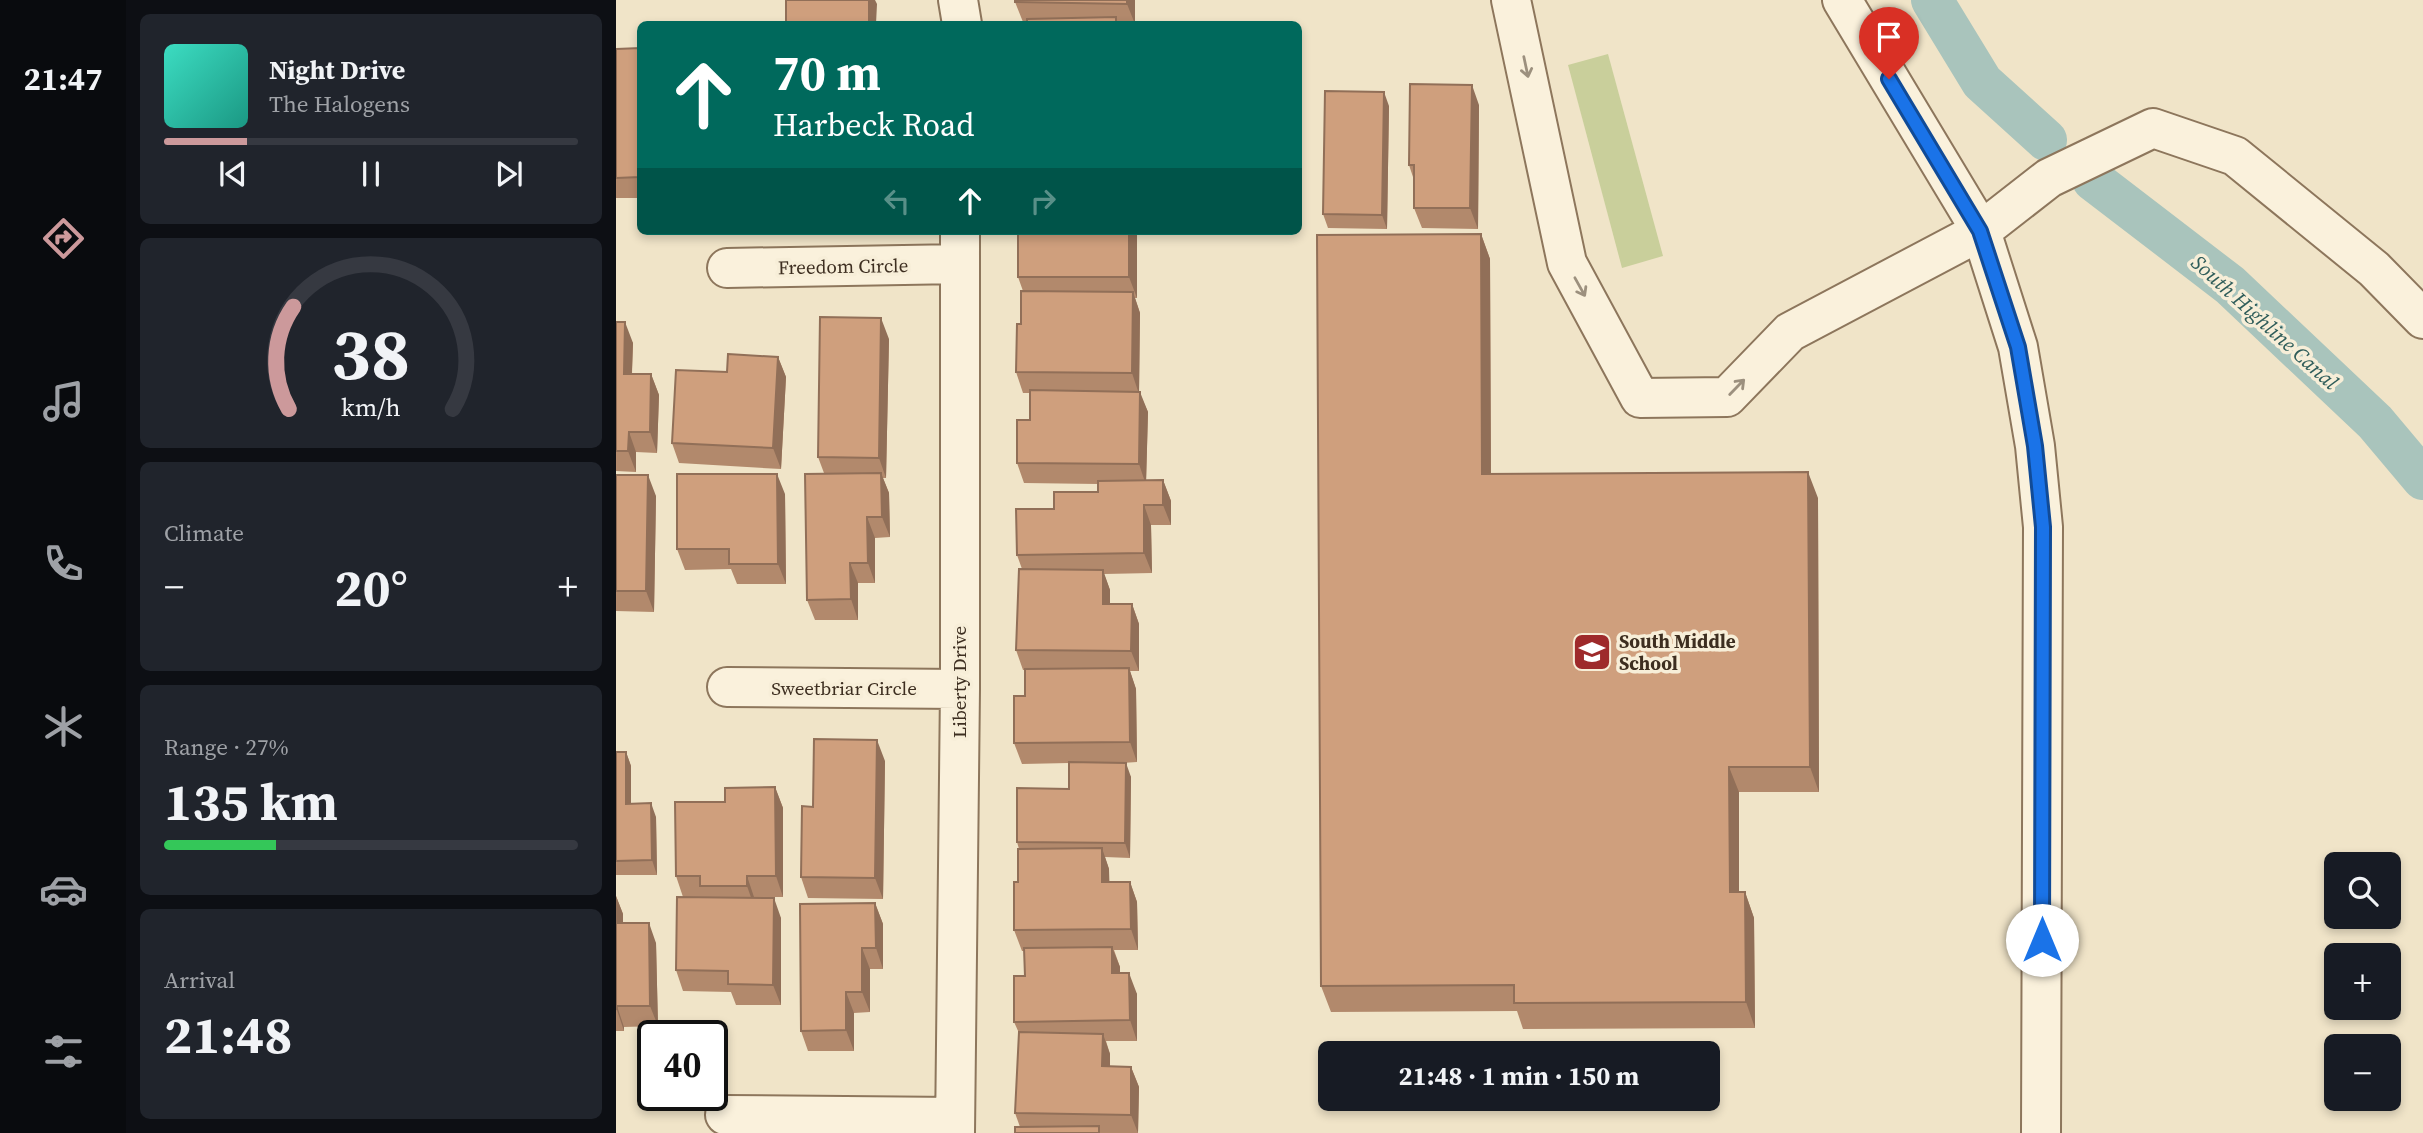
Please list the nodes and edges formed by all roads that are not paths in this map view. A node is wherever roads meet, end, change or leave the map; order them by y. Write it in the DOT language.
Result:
graph roads {
  1 [pos="958,0"];
  2 [pos="1511,0"];
  3 [pos="1842,0"];
  4 [pos="962,21"];
  5 [pos="1980,231"];
  6 [pos="960,247"];
  7 [pos="727,268"];
  8 [pos="2423,320"];
  9 [pos="727,687"];
  10 [pos="960,689"];
  11 [pos="725,1115"];
  12 [pos="955,1125"];
  13 [pos="2041,1133"];
  1 -- 4 [label="street"];
  2 -- 5 [label="street, one-way"];
  3 -- 5 [label="street"];
  5 -- 8 [label="street"];
  5 -- 13 [label="street"];
  6 -- 7 [label="street, Freedom Circle"];
  6 -- 10 [label="street, Liberty Drive"];
  9 -- 10 [label="street, Sweetbriar Circle"];
  10 -- 12 [label="street, Liberty Drive"];
  11 -- 12 [label="street"];
}
